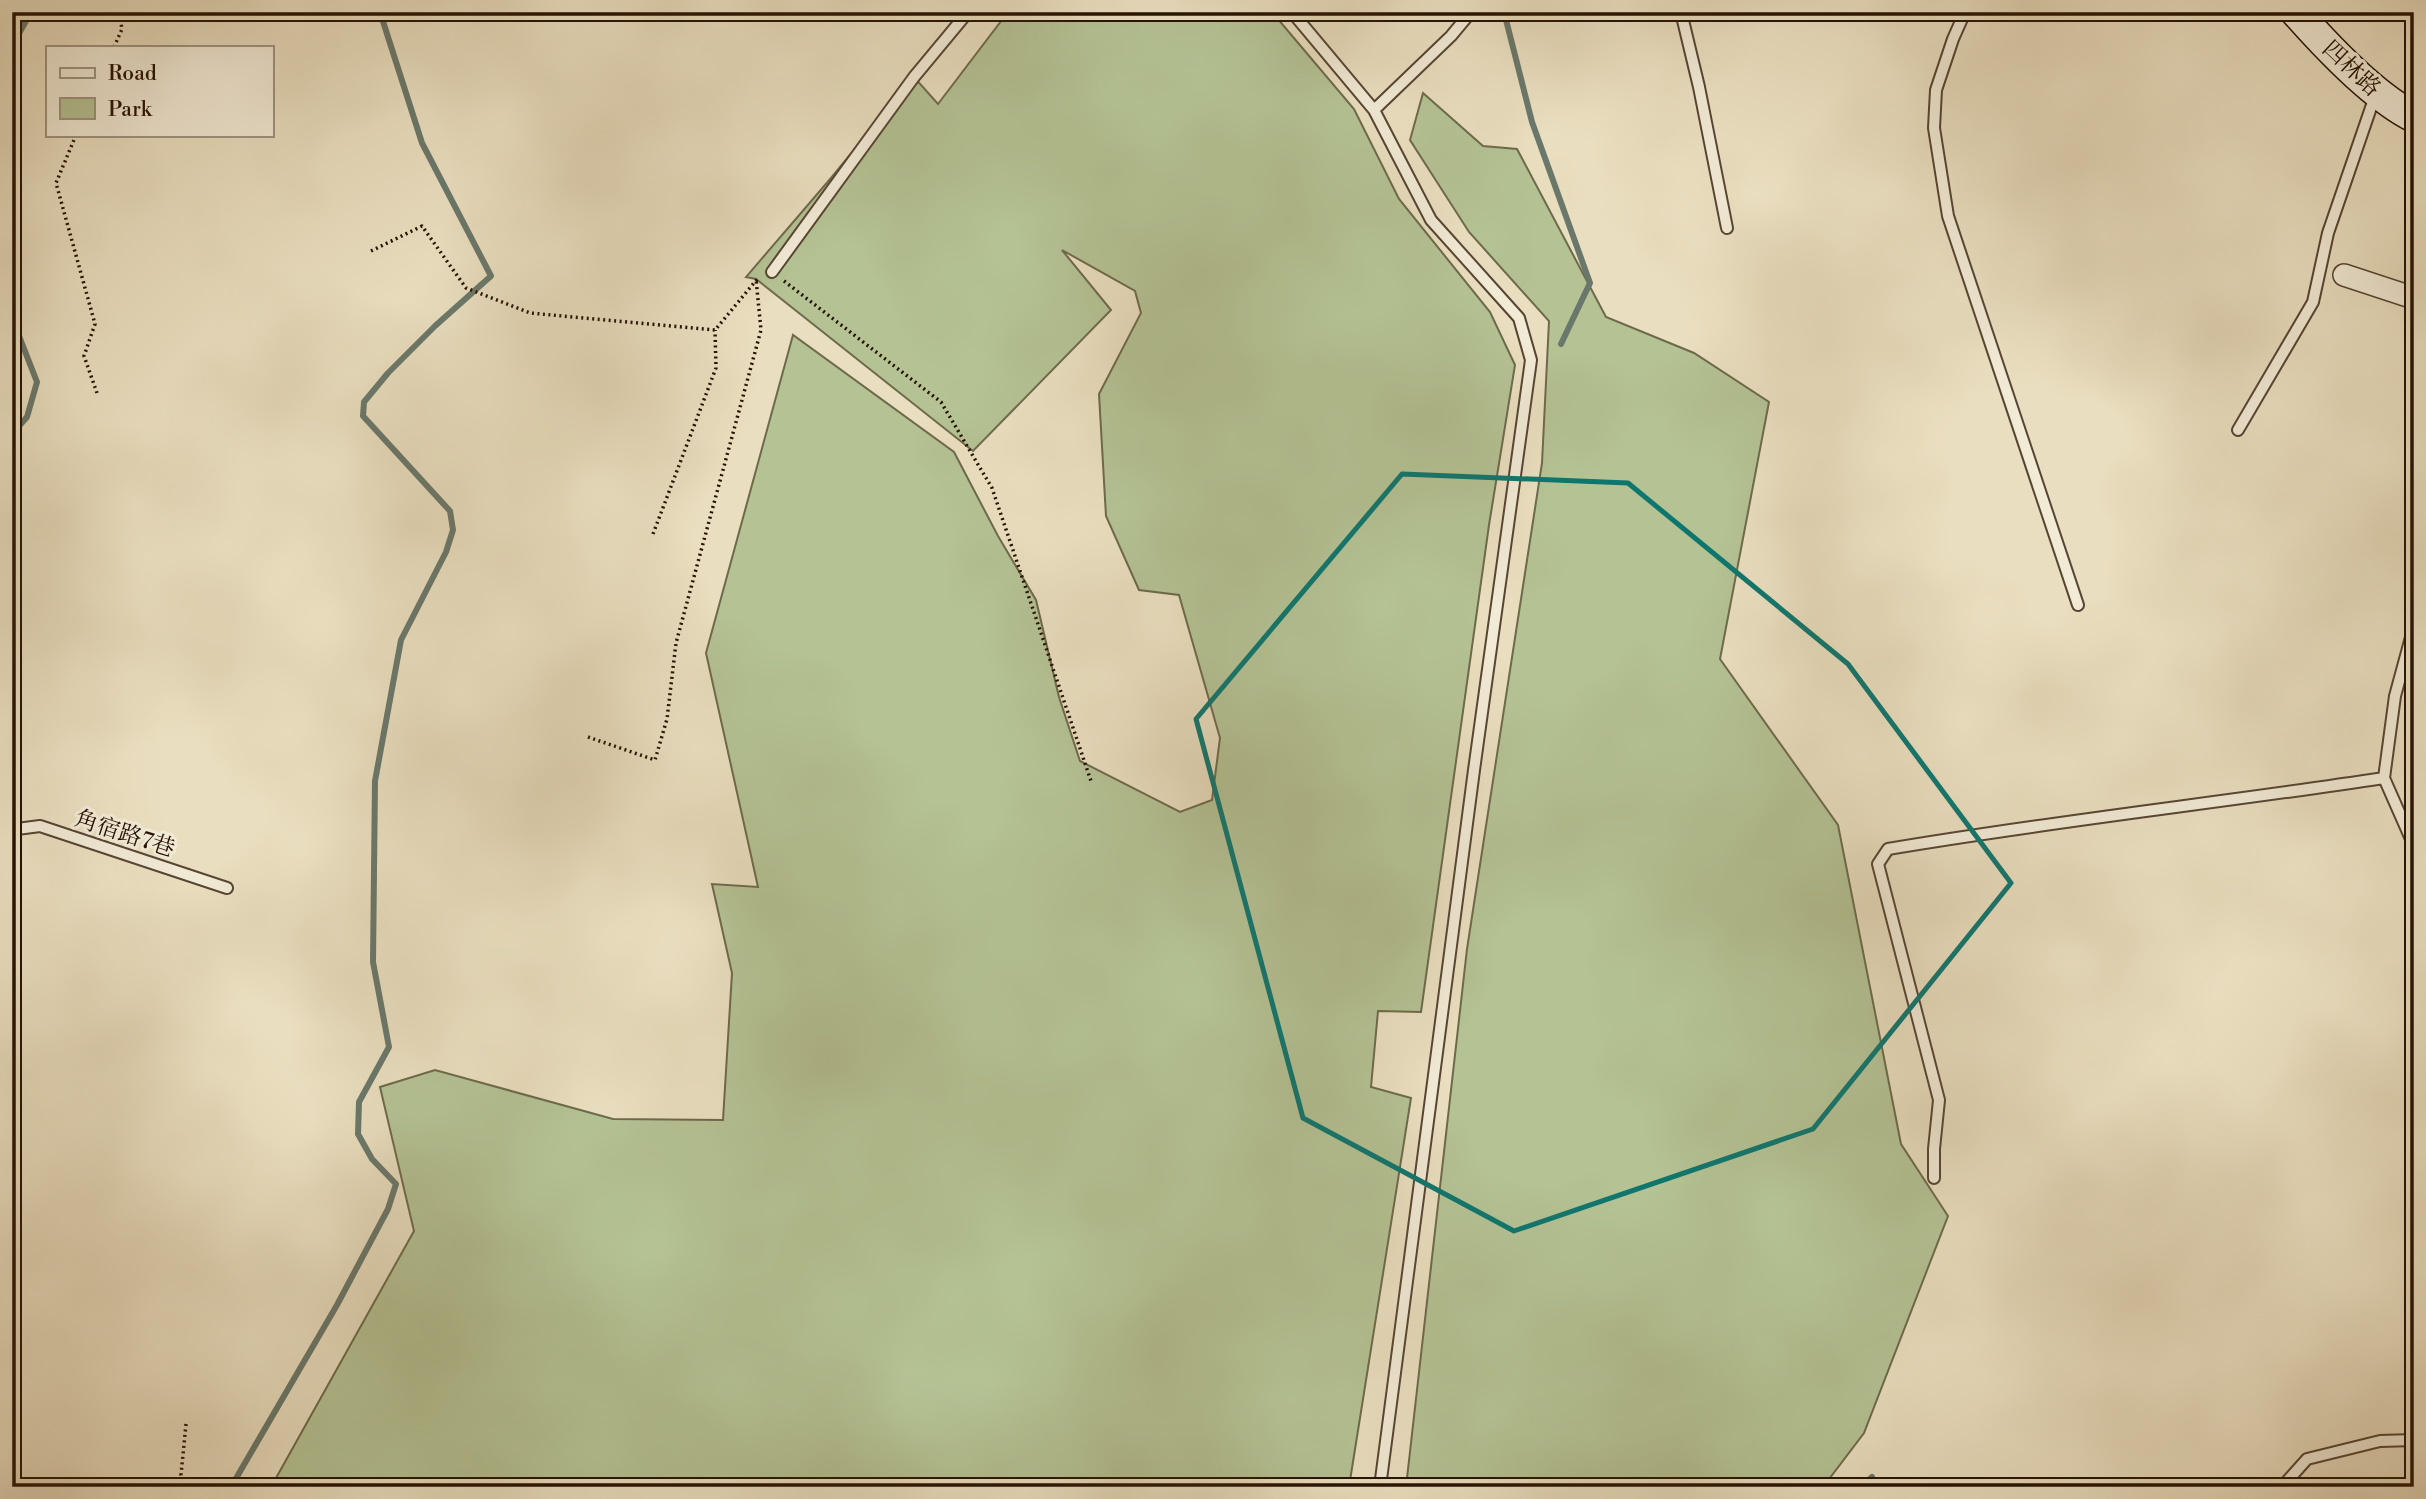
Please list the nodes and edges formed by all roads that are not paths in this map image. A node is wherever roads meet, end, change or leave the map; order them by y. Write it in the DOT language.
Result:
graph roads {
  1 [pos="968,12"];
  2 [pos="1292,12"];
  3 [pos="1471,12"];
  4 [pos="1681,12"];
  5 [pos="1965,12"];
  6 [pos="2296,12"];
  7 [pos="2376,91"];
  8 [pos="1374,110"];
  9 [pos="2414,117"];
  10 [pos="1727,228"];
  11 [pos="772,272"];
  12 [pos="2344,275"];
  13 [pos="2414,298"];
  14 [pos="2238,430"];
  15 [pos="2078,605"];
  16 [pos="2414,625"];
  17 [pos="2384,778"];
  18 [pos="12,835"];
  19 [pos="2414,846"];
  20 [pos="227,888"];
  21 [pos="1934,1178"];
  22 [pos="2414,1440"];
  23 [pos="1380,1487"];
  24 [pos="2282,1487"];
  1 -- 11 [label="lane"];
  2 -- 8 [label="lane"];
  3 -- 8 [label="lane"];
  4 -- 10 [label="lane"];
  5 -- 15 [label="lane"];
  6 -- 7 [label="street, 四林路"];
  7 -- 9 [label="street, 四林路"];
  7 -- 14 [label="lane"];
  8 -- 23 [label="lane"];
  12 -- 13 [label="street"];
  16 -- 17 [label="lane"];
  17 -- 19 [label="lane"];
  17 -- 21 [label="lane"];
  18 -- 20 [label="lane, 角宿路7巷"];
  22 -- 24 [label="lane"];
}
